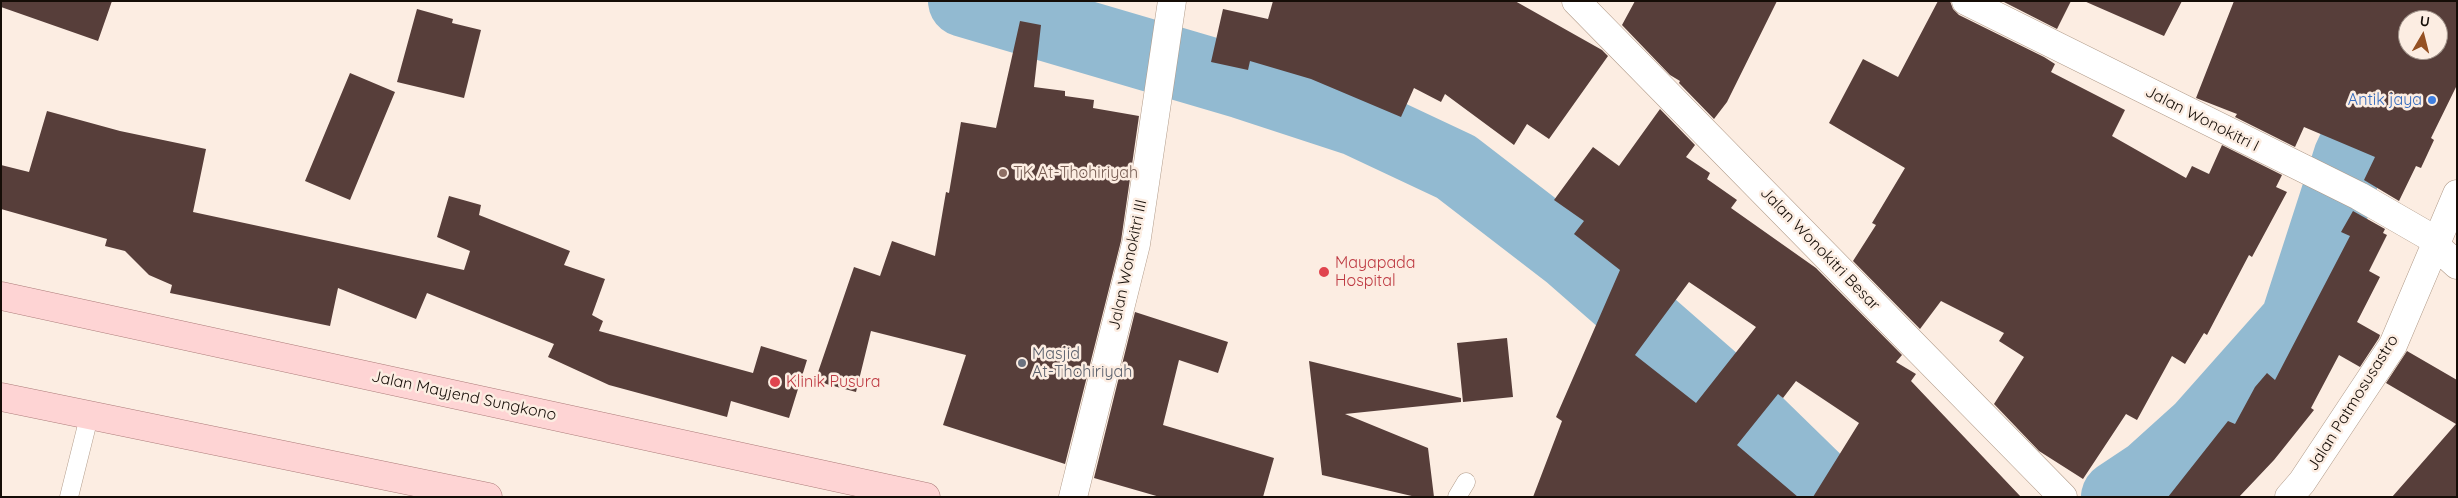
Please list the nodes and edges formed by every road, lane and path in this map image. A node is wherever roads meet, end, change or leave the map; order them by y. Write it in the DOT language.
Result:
graph roads {
  1 [pos="1172,1"];
  2 [pos="1576,1"];
  3 [pos="1966,1"];
  4 [pos="2008,11"];
  5 [pos="2457,194"];
  6 [pos="2436,243"];
  7 [pos="2457,265"];
  8 [pos="1,296"];
  9 [pos="1,397"];
  10 [pos="89,417"];
  11 [pos="2063,496"];
  12 [pos="69,497"];
  13 [pos="488,497"];
  14 [pos="926,497"];
  15 [pos="1073,497"];
  16 [pos="2289,497"];
  1 -- 15 [label="street, Jalan Wonokitri III"];
  2 -- 11 [label="street, Jalan Wonokitri Besar"];
  3 -- 4 [label="street, Jalan Wonokitri I"];
  4 -- 6 [label="street, Jalan Wonokitri I"];
  5 -- 6 [label="street, Jalan Patmosusastro"];
  6 -- 7 [label="street, Jalan Wonokitri I"];
  6 -- 16 [label="street, Jalan Patmosusastro"];
  8 -- 14 [label="main road, Jalan Mayjend Sungkono"];
  9 -- 10 [label="main road"];
  10 -- 12 [label="lane"];
  10 -- 13 [label="main road"];
}
